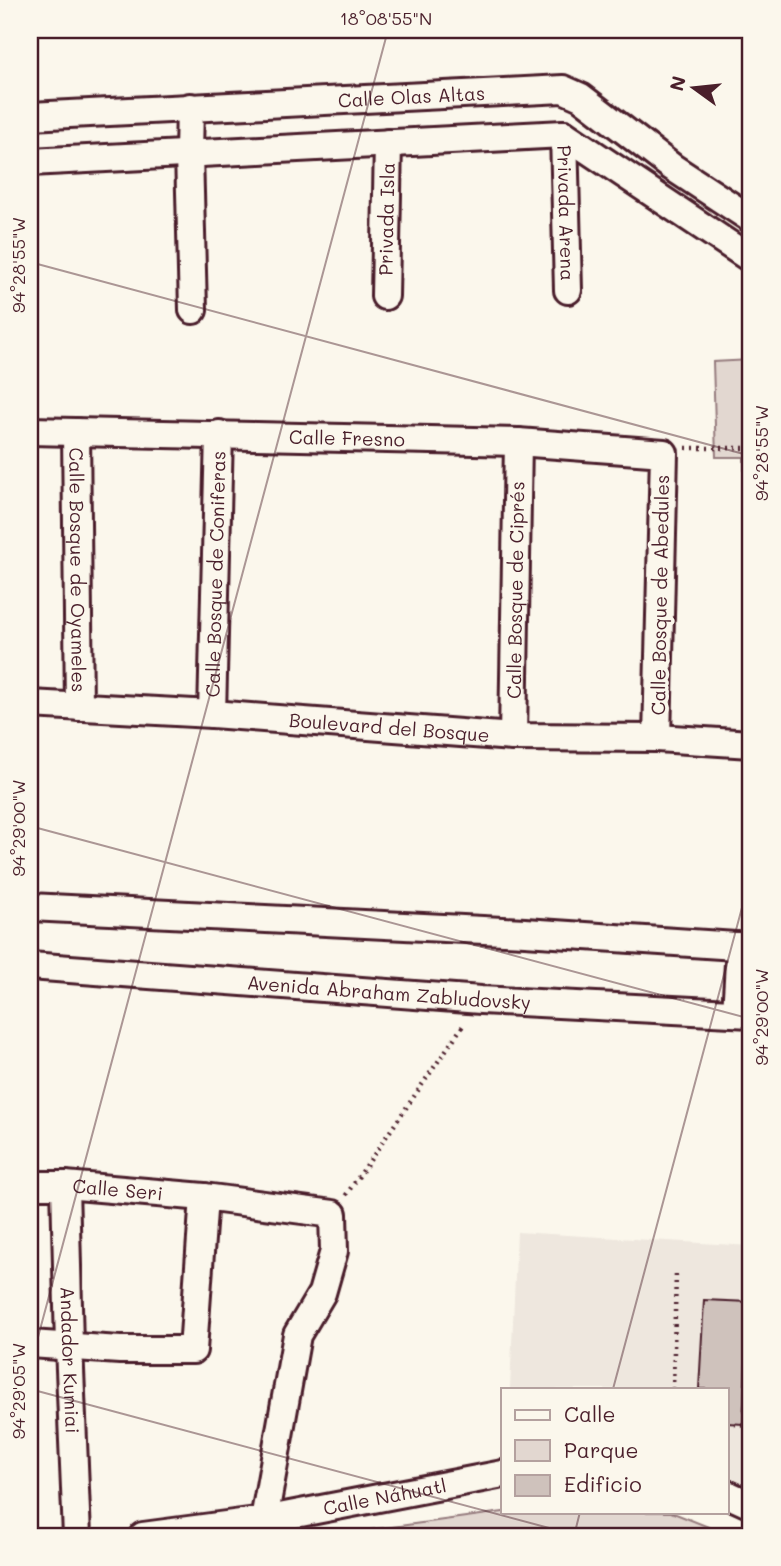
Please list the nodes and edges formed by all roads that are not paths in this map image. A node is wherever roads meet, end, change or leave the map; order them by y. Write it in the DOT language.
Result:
graph roads {
  1 [pos="190,107"];
  2 [pos="30,116"];
  3 [pos="564,134"];
  4 [pos="388,143"];
  5 [pos="189,153"];
  6 [pos="30,162"];
  7 [pos="672,167"];
  8 [pos="656,196"];
  9 [pos="751,219"];
  10 [pos="751,259"];
  11 [pos="568,290"];
  12 [pos="385,296"];
  13 [pos="193,310"];
  14 [pos="30,431"];
  15 [pos="76,432"];
  16 [pos="219,434"];
  17 [pos="518,442"];
  18 [pos="664,453"];
  19 [pos="30,704"];
  20 [pos="79,707"];
  21 [pos="212,714"];
  22 [pos="513,737"];
  23 [pos="657,738"];
  24 [pos="751,744"];
  25 [pos="30,907"];
  26 [pos="746,946"];
  27 [pos="30,966"];
  28 [pos="743,1014"];
  29 [pos="30,1185"];
  30 [pos="65,1185"];
  31 [pos="204,1197"];
  32 [pos="30,1344"];
  33 [pos="69,1346"];
  34 [pos="501,1474"];
  35 [pos="728,1494"];
  36 [pos="751,1505"];
  37 [pos="264,1520"];
  38 [pos="77,1536"];
  39 [pos="143,1536"];
  1 -- 2 [label="street, Calle Olas Altas"];
  1 -- 5 [label="street"];
  1 -- 7 [label="street, Calle Olas Altas"];
  3 -- 4 [label="street"];
  3 -- 8 [label="street"];
  3 -- 11 [label="street, Privada Arena"];
  4 -- 5 [label="street"];
  4 -- 12 [label="street, Privada Isla"];
  5 -- 6 [label="street"];
  5 -- 13 [label="street"];
  7 -- 8 [label="street"];
  7 -- 9 [label="street, Calle Olas Altas"];
  8 -- 10 [label="street"];
  14 -- 15 [label="street, Calle Fresno"];
  15 -- 16 [label="street, Calle Fresno"];
  15 -- 20 [label="street, Calle Bosque de Oyameles"];
  16 -- 17 [label="street, Calle Fresno"];
  16 -- 21 [label="street, Calle Bosque de Coniferas"];
  17 -- 18 [label="street, Calle Fresno"];
  17 -- 22 [label="street, Calle Bosque de Ciprés"];
  18 -- 23 [label="street, Calle Bosque de Abedules"];
  19 -- 20 [label="street, Boulevard del Bosque"];
  20 -- 21 [label="street, Boulevard del Bosque"];
  21 -- 22 [label="street, Boulevard del Bosque"];
  22 -- 23 [label="street, Boulevard del Bosque"];
  23 -- 24 [label="street, Boulevard del Bosque"];
  25 -- 26 [label="street"];
  26 -- 28 [label="street"];
  27 -- 28 [label="street, Avenida Abraham Zabludovsky"];
  29 -- 30 [label="street, Calle Seri"];
  30 -- 31 [label="street, Calle Seri"];
  30 -- 33 [label="street, Andador Kumiai"];
  31 -- 33 [label="street"];
  31 -- 37 [label="street, Calle Seri"];
  32 -- 33 [label="street"];
  33 -- 38 [label="street, Andador Kumiai"];
  34 -- 37 [label="street, Calle Náhuatl"];
  35 -- 36 [label="street"];
  37 -- 39 [label="street, Calle Náhuatl"];
}
